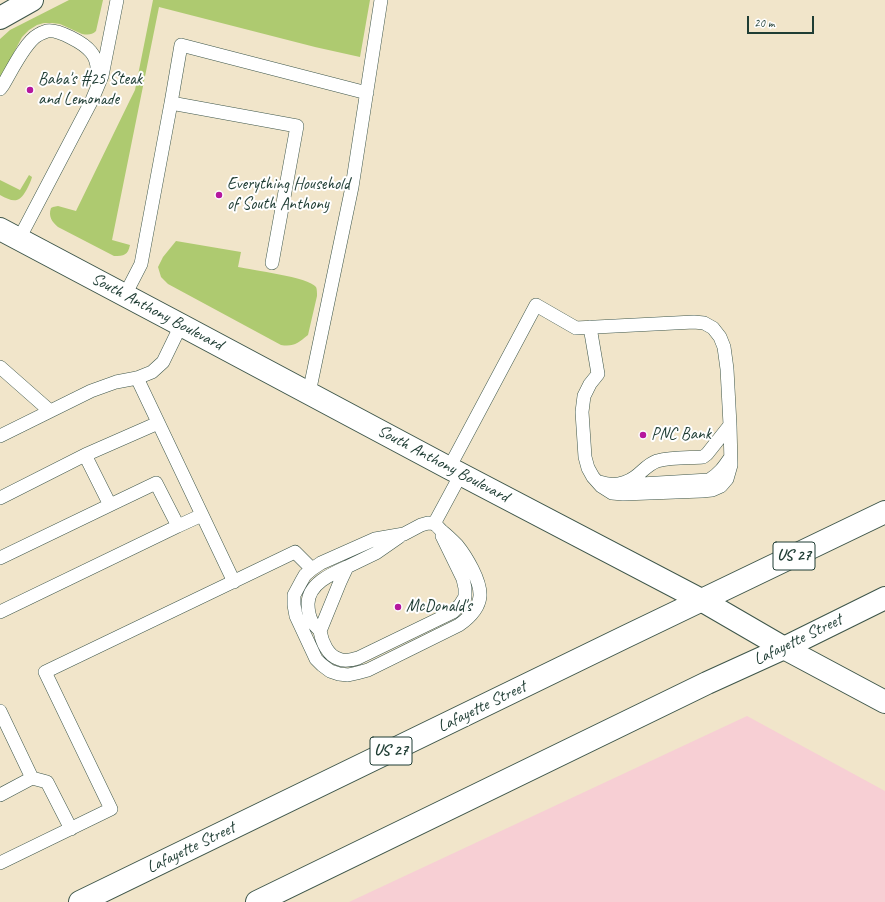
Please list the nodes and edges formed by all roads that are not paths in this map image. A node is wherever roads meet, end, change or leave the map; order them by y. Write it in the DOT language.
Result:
graph roads {
  1 [pos="32,0"];
  2 [pos="117,0"];
  3 [pos="381,0"];
  4 [pos="0,18"];
  5 [pos="0,89"];
  6 [pos="367,93"];
  7 [pos="92,100"];
  8 [pos="171,103"];
  9 [pos="0,229"];
  10 [pos="19,239"];
  11 [pos="272,263"];
  12 [pos="125,295"];
  13 [pos="181,325"];
  14 [pos="590,327"];
  15 [pos="0,367"];
  16 [pos="137,378"];
  17 [pos="309,393"];
  18 [pos="50,411"];
  19 [pos="158,423"];
  20 [pos="730,424"];
  21 [pos="0,436"];
  22 [pos="85,455"];
  23 [pos="731,457"];
  24 [pos="455,471"];
  25 [pos="593,477"];
  26 [pos="614,485"];
  27 [pos="0,498"];
  28 [pos="110,505"];
  29 [pos="885,512"];
  30 [pos="202,515"];
  31 [pos="434,524"];
  32 [pos="178,526"];
  33 [pos="404,534"];
  34 [pos="0,558"];
  35 [pos="347,567"];
  36 [pos="312,569"];
  37 [pos="234,582"];
  38 [pos="885,598"];
  39 [pos="703,600"];
  40 [pos="0,612"];
  41 [pos="320,631"];
  42 [pos="784,648"];
  43 [pos="885,702"];
  44 [pos="0,711"];
  45 [pos="32,778"];
  46 [pos="0,795"];
  47 [pos="71,829"];
  48 [pos="0,863"];
  49 [pos="80,902"];
  50 [pos="257,902"];
  1 -- 4 [label="main road"];
  2 -- 7 [label="lane"];
  3 -- 6 [label="lane"];
  5 -- 7 [label="lane"];
  6 -- 8 [label="lane"];
  6 -- 17 [label="lane"];
  7 -- 10 [label="lane"];
  8 -- 11 [label="lane"];
  8 -- 12 [label="lane"];
  9 -- 10 [label="main road, South Anthony Boulevard"];
  10 -- 12 [label="main road, South Anthony Boulevard"];
  12 -- 13 [label="main road, South Anthony Boulevard"];
  13 -- 16 [label="lane"];
  13 -- 17 [label="main road, South Anthony Boulevard"];
  14 -- 20 [label="lane"];
  14 -- 24 [label="lane"];
  14 -- 25 [label="lane"];
  15 -- 18 [label="lane"];
  16 -- 18 [label="lane"];
  16 -- 19 [label="lane"];
  17 -- 24 [label="main road, South Anthony Boulevard"];
  18 -- 21 [label="lane"];
  19 -- 22 [label="lane"];
  19 -- 30 [label="lane"];
  20 -- 23 [label="lane"];
  20 -- 26 [label="lane"];
  22 -- 27 [label="lane"];
  22 -- 28 [label="lane"];
  23 -- 25 [label="lane"];
  23 -- 26 [label="lane"];
  24 -- 31 [label="lane"];
  24 -- 39 [label="main road, South Anthony Boulevard"];
  25 -- 26 [label="lane"];
  28 -- 32 [label="lane"];
  28 -- 34 [label="lane"];
  29 -- 39 [label="main road, Lafayette Street / US 27"];
  30 -- 32 [label="lane"];
  30 -- 37 [label="lane"];
  31 -- 33 [label="lane"];
  31 -- 36 [label="lane"];
  31 -- 41 [label="lane"];
  32 -- 40 [label="lane"];
  33 -- 35 [label="lane"];
  33 -- 36 [label="lane"];
  35 -- 41 [label="lane"];
  35 -- 41 [label="lane"];
  36 -- 37 [label="lane"];
  37 -- 47 [label="lane"];
  38 -- 42 [label="main road, Lafayette Street"];
  39 -- 42 [label="main road, South Anthony Boulevard"];
  39 -- 49 [label="main road, Lafayette Street / US 27"];
  42 -- 43 [label="main road, South Anthony Boulevard"];
  42 -- 50 [label="main road, Lafayette Street"];
  44 -- 45 [label="lane"];
  45 -- 46 [label="lane"];
  45 -- 47 [label="lane"];
  47 -- 48 [label="lane"];
}
